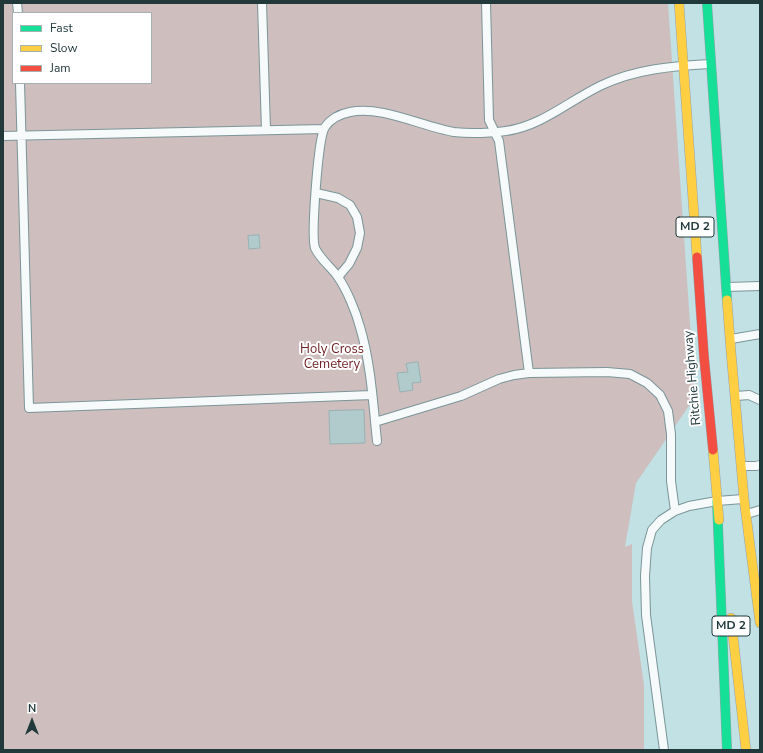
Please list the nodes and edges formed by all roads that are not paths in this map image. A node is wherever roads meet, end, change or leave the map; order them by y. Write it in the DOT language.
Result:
graph roads {
  1 [pos="262,3"];
  2 [pos="486,3"];
  3 [pos="679,3"];
  4 [pos="706,3"];
  5 [pos="710,64"];
  6 [pos="684,66"];
  7 [pos="20,84"];
  8 [pos="324,129"];
  9 [pos="266,130"];
  10 [pos="496,132"];
  11 [pos="3,136"];
  12 [pos="21,136"];
  13 [pos="316,193"];
  14 [pos="338,277"];
  15 [pos="760,286"];
  16 [pos="726,288"];
  17 [pos="760,334"];
  18 [pos="730,339"];
  19 [pos="528,373"];
  20 [pos="372,395"];
  21 [pos="735,396"];
  22 [pos="760,400"];
  23 [pos="375,422"];
  24 [pos="377,441"];
  25 [pos="760,465"];
  26 [pos="741,466"];
  27 [pos="744,499"];
  28 [pos="717,501"];
  29 [pos="760,510"];
  30 [pos="675,511"];
  31 [pos="746,514"];
  32 [pos="757,598"];
  33 [pos="760,610"];
  34 [pos="760,623"];
  35 [pos="664,750"];
  36 [pos="727,750"];
  37 [pos="746,750"];
  1 -- 9 [label="lane"];
  2 -- 10 [label="lane"];
  3 -- 6 [label="main road, Ritchie Highway / MD 2"];
  4 -- 5 [label="main road, MD 2"];
  5 -- 6 [label="lane"];
  5 -- 16 [label="main road, MD 2"];
  6 -- 10 [label="lane"];
  6 -- 28 [label="main road, Ritchie Highway / MD 2"];
  7 -- 12 [label="lane"];
  8 -- 9 [label="lane"];
  8 -- 10 [label="lane"];
  8 -- 13 [label="lane"];
  9 -- 12 [label="lane"];
  10 -- 19 [label="lane"];
  11 -- 12 [label="lane"];
  12 -- 20 [label="lane"];
  13 -- 14 [label="lane"];
  13 -- 14 [label="lane"];
  14 -- 20 [label="lane"];
  15 -- 16 [label="lane"];
  16 -- 18 [label="main road, MD 2"];
  17 -- 18 [label="lane"];
  18 -- 21 [label="main road, MD 2"];
  19 -- 23 [label="lane"];
  19 -- 30 [label="lane"];
  20 -- 23 [label="lane"];
  21 -- 22 [label="lane"];
  21 -- 26 [label="main road, MD 2"];
  23 -- 24 [label="lane"];
  25 -- 26 [label="lane"];
  26 -- 27 [label="main road, MD 2"];
  27 -- 28 [label="lane"];
  27 -- 31 [label="main road, MD 2"];
  28 -- 30 [label="lane"];
  28 -- 36 [label="main road"];
  28 -- 37 [label="main road, Ritchie Highway / MD 2"];
  29 -- 31 [label="lane"];
  30 -- 35 [label="lane"];
  31 -- 32 [label="main road, MD 2"];
  32 -- 33 [label="main road"];
  32 -- 34 [label="main road, MD 2"];
}
